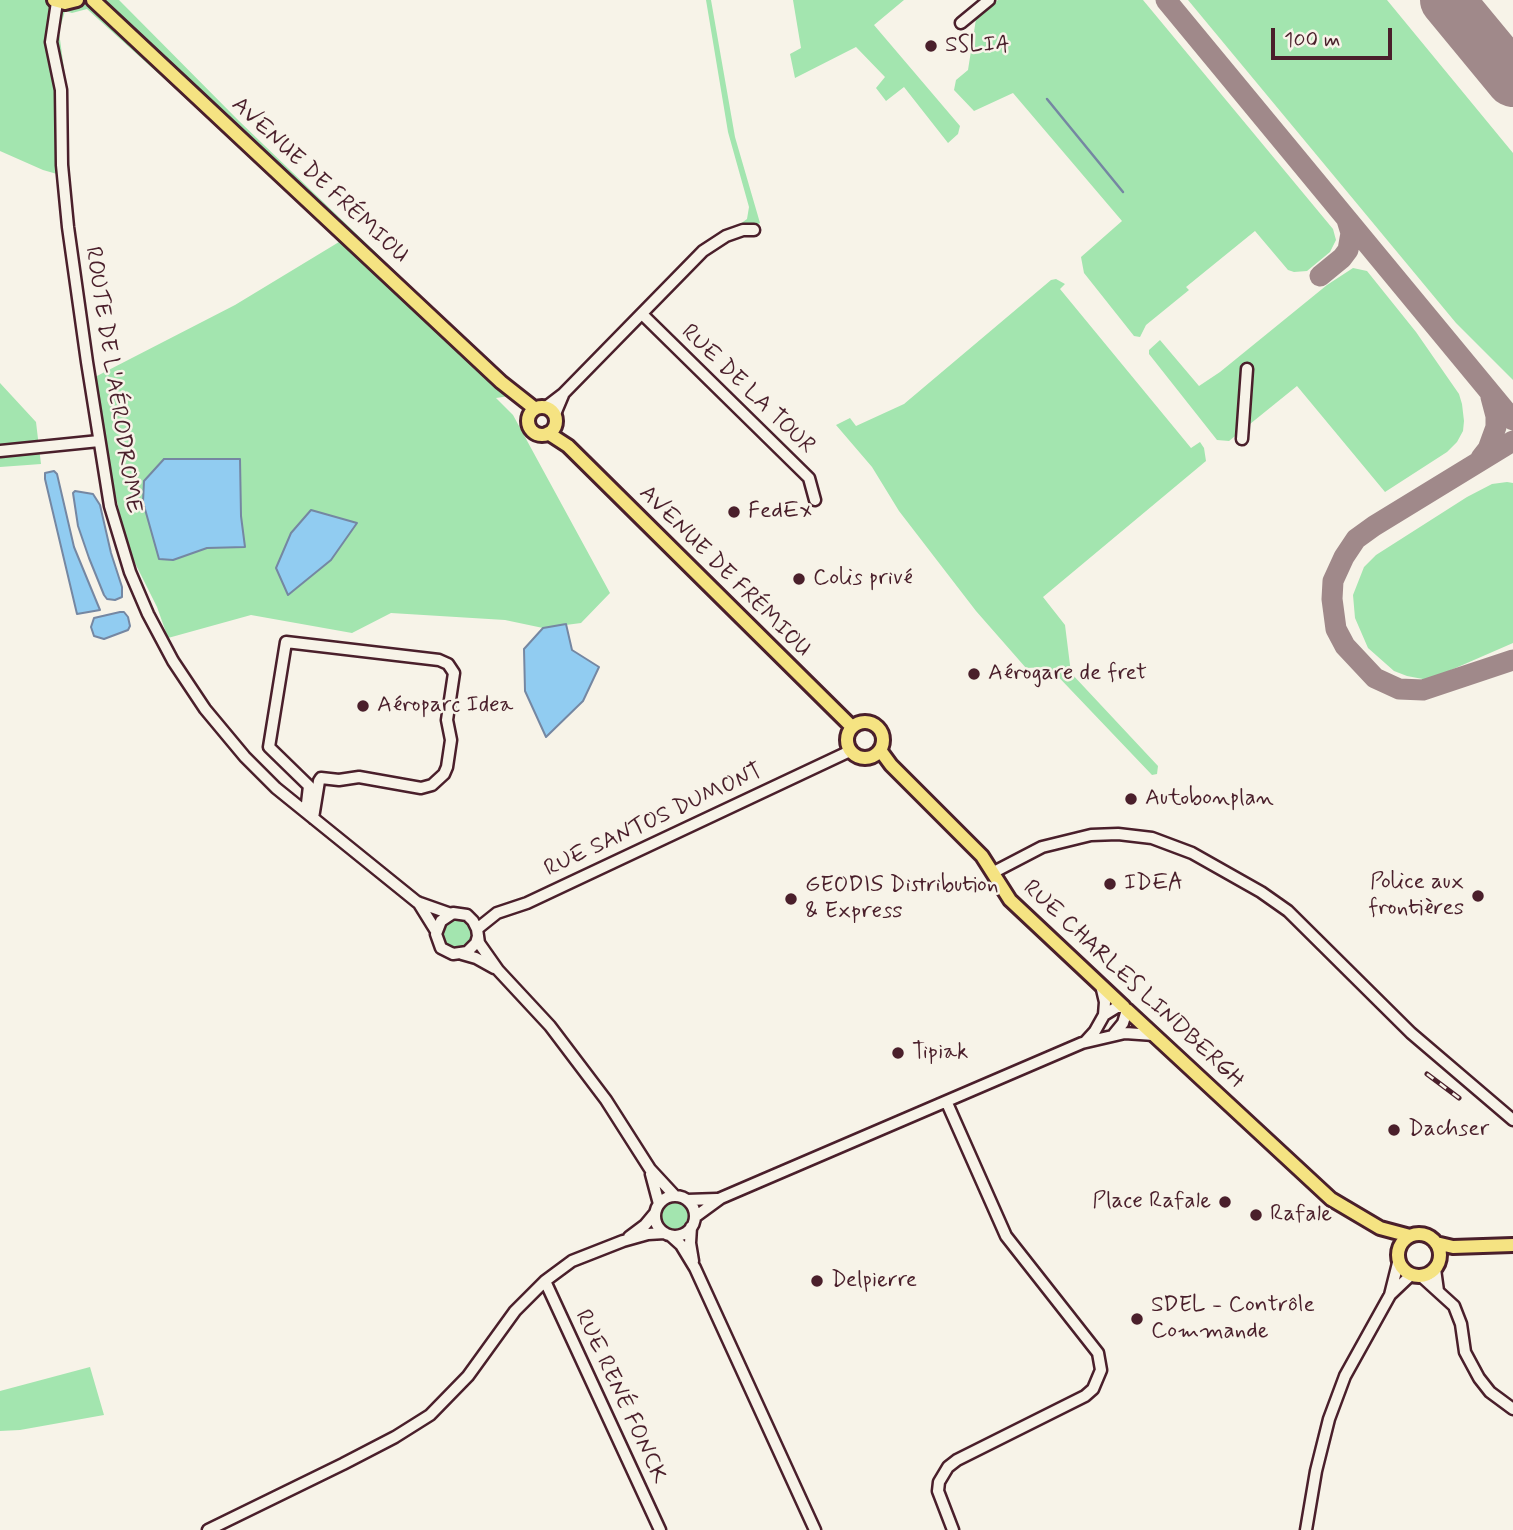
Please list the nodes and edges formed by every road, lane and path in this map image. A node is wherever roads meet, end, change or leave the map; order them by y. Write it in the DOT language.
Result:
graph roads {
  1 [pos="77,0"];
  2 [pos="93,0"];
  3 [pos="989,0"];
  4 [pos="56,1"];
  5 [pos="961,23"];
  6 [pos="754,230"];
  7 [pos="642,314"];
  8 [pos="1247,369"];
  9 [pos="545,417"];
  10 [pos="1242,439"];
  11 [pos="99,441"];
  12 [pos="0,451"];
  13 [pos="815,500"];
  14 [pos="852,727"];
  15 [pos="880,750"];
  16 [pos="850,751"];
  17 [pos="309,815"];
  18 [pos="994,872"];
  19 [pos="417,902"];
  20 [pos="497,913"];
  21 [pos="451,914"];
  22 [pos="467,915"];
  23 [pos="436,931"];
  24 [pos="478,933"];
  25 [pos="462,954"];
  26 [pos="498,970"];
  27 [pos="1101,985"];
  28 [pos="1126,1009"];
  29 [pos="1104,1015"];
  30 [pos="1114,1034"];
  31 [pos="1154,1035"];
  32 [pos="1084,1042"];
  33 [pos="947,1102"];
  34 [pos="1513,1122"];
  35 [pos="650,1169"];
  36 [pos="675,1196"];
  37 [pos="721,1198"];
  38 [pos="687,1200"];
  39 [pos="657,1209"];
  40 [pos="693,1221"];
  41 [pos="1380,1228"];
  42 [pos="668,1234"];
  43 [pos="1410,1236"];
  44 [pos="623,1241"];
  45 [pos="1436,1243"];
  46 [pos="1513,1245"];
  47 [pos="1399,1254"];
  48 [pos="1437,1265"];
  49 [pos="695,1268"];
  50 [pos="1416,1275"];
  51 [pos="545,1281"];
  52 [pos="1438,1292"];
  53 [pos="1390,1295"];
  54 [pos="1513,1409"];
  55 [pos="208,1530"];
  56 [pos="660,1530"];
  57 [pos="816,1530"];
  58 [pos="953,1530"];
  59 [pos="1306,1530"];
  1 -- 4 [label="main road"];
  2 -- 9 [label="main road, AVENUE DE FRÉMIOU"];
  3 -- 5 [label="street"];
  4 -- 11 [label="street, ROUTE DE L'AÉRODROME"];
  6 -- 7 [label="street"];
  7 -- 9 [label="street"];
  7 -- 13 [label="street, RUE DE LA TOUR"];
  8 -- 10 [label="street"];
  9 -- 14 [label="main road, AVENUE DE FRÉMIOU"];
  11 -- 12 [label="street"];
  11 -- 17 [label="street, ROUTE DE L'AÉRODROME"];
  14 -- 15 [label="main road"];
  14 -- 16 [label="main road"];
  15 -- 16 [label="main road"];
  15 -- 18 [label="main road, RUE CHARLES LINDBERGH"];
  16 -- 20 [label="street, RUE SANTOS DUMONT"];
  17 -- 17 [label="street"];
  17 -- 19 [label="street, ROUTE DE L'AÉRODROME"];
  18 -- 27 [label="main road, RUE CHARLES LINDBERGH"];
  18 -- 34 [label="street"];
  19 -- 21 [label="street, ROUTE DE L'AÉRODROME"];
  19 -- 23 [label="street, ROUTE DE L'AÉRODROME"];
  20 -- 22 [label="street"];
  20 -- 24 [label="street, RUE SANTOS DUMONT"];
  21 -- 22 [label="street"];
  21 -- 23 [label="street"];
  22 -- 24 [label="street"];
  23 -- 25 [label="street"];
  24 -- 25 [label="street"];
  24 -- 26 [label="street"];
  25 -- 26 [label="street"];
  26 -- 35 [label="street"];
  27 -- 28 [label="main road, RUE CHARLES LINDBERGH"];
  27 -- 29 [label="street"];
  28 -- 29 [label="street"];
  28 -- 30 [label="street"];
  28 -- 31 [label="main road, RUE CHARLES LINDBERGH"];
  29 -- 32 [label="street"];
  30 -- 31 [label="street"];
  30 -- 32 [label="street"];
  31 -- 41 [label="main road, RUE CHARLES LINDBERGH"];
  32 -- 33 [label="street"];
  33 -- 37 [label="street"];
  33 -- 58 [label="street"];
  35 -- 36 [label="street"];
  35 -- 39 [label="street"];
  36 -- 38 [label="street"];
  36 -- 39 [label="street"];
  37 -- 38 [label="street"];
  37 -- 40 [label="street"];
  38 -- 40 [label="street"];
  39 -- 42 [label="street"];
  39 -- 44 [label="street"];
  40 -- 42 [label="street"];
  40 -- 49 [label="street"];
  41 -- 43 [label="main road, RUE CHARLES LINDBERGH"];
  41 -- 47 [label="main road, RUE CHARLES LINDBERGH"];
  42 -- 44 [label="street"];
  42 -- 49 [label="street"];
  43 -- 45 [label="main road"];
  43 -- 47 [label="main road"];
  44 -- 51 [label="street"];
  45 -- 46 [label="main road"];
  45 -- 48 [label="main road"];
  46 -- 48 [label="main road"];
  47 -- 50 [label="main road"];
  47 -- 53 [label="street"];
  48 -- 50 [label="main road"];
  48 -- 52 [label="street"];
  49 -- 57 [label="street"];
  50 -- 52 [label="street"];
  50 -- 53 [label="street"];
  51 -- 55 [label="street"];
  51 -- 56 [label="street, RUE RENÉ FONCK"];
  52 -- 54 [label="street"];
  53 -- 59 [label="street"];
}
